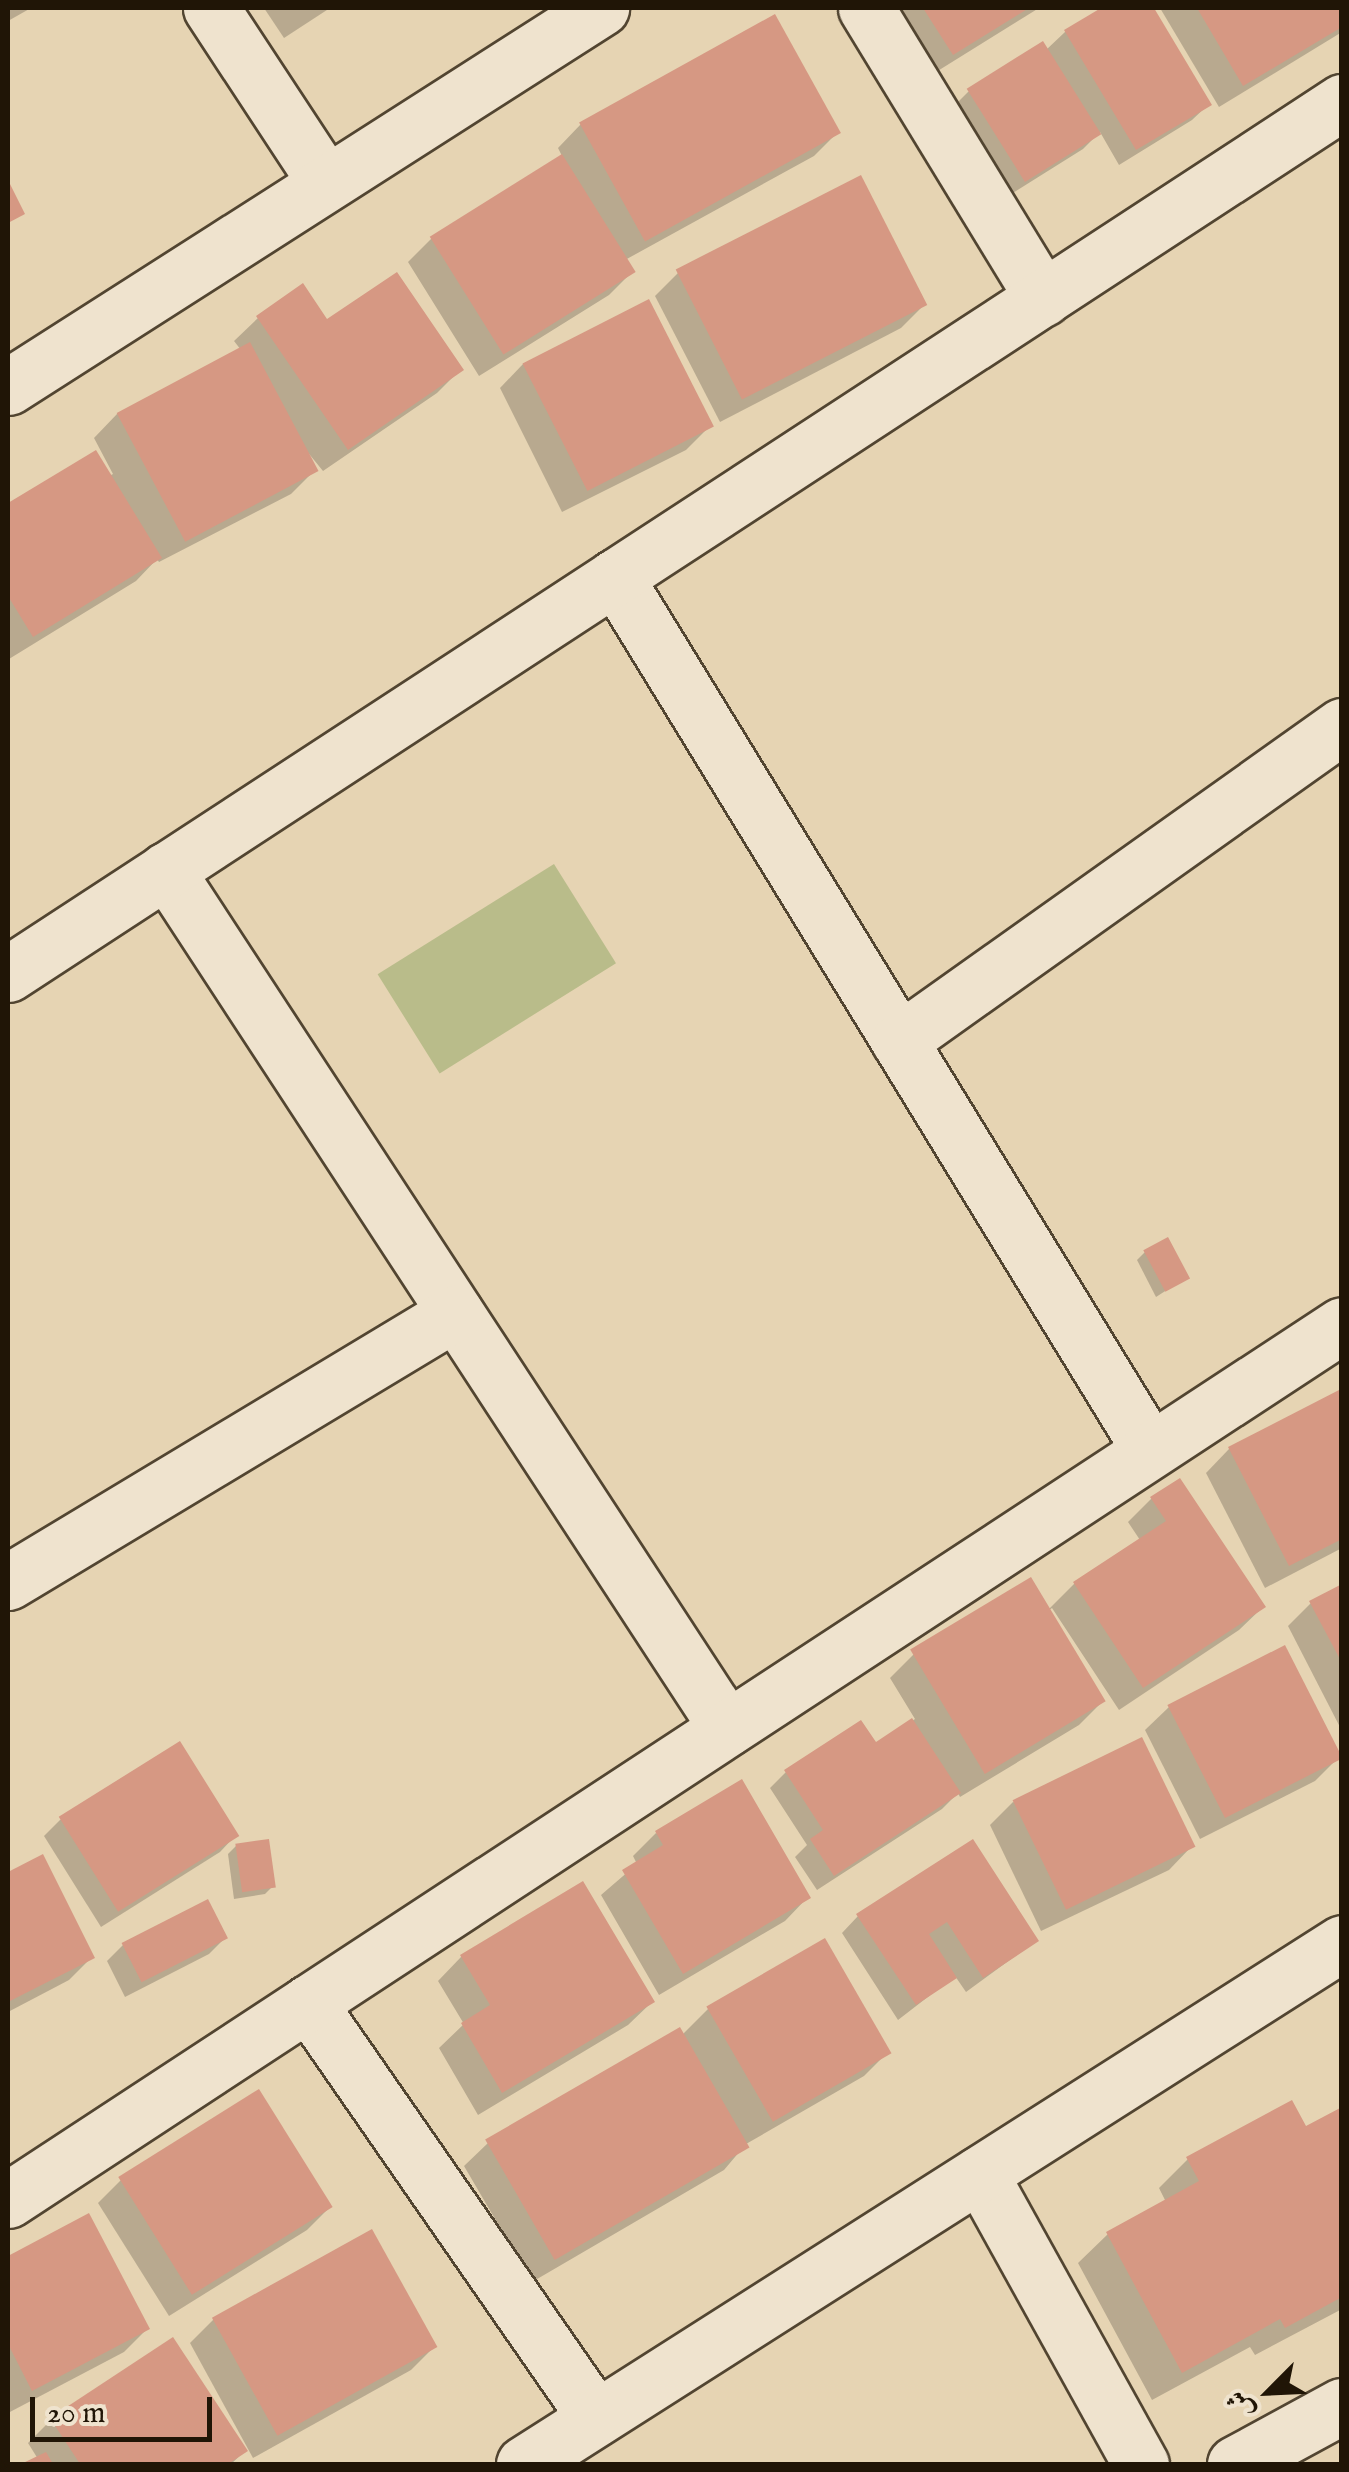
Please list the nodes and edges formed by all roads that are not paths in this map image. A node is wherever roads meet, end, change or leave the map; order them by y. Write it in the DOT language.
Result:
graph roads {
  1 [pos="211,8"];
  2 [pos="602,8"];
  3 [pos="866,8"];
  4 [pos="1342,102"];
  5 [pos="326,183"];
  6 [pos="1043,298"];
  7 [pos="8,387"];
  8 [pos="615,577"];
  9 [pos="1342,726"];
  10 [pos="166,870"];
  11 [pos="8,974"];
  12 [pos="899,1041"];
  13 [pos="455,1313"];
  14 [pos="1342,1324"];
  15 [pos="1150,1450"];
  16 [pos="8,1582"];
  17 [pos="727,1728"];
  18 [pos="1342,1943"];
  19 [pos="308,2003"];
  20 [pos="980,2174"];
  21 [pos="8,2200"];
  22 [pos="1342,2406"];
  23 [pos="596,2418"];
  24 [pos="524,2464"];
  25 [pos="1141,2464"];
  26 [pos="1235,2464"];
  1 -- 5 [label="street"];
  2 -- 5 [label="street"];
  3 -- 6 [label="street"];
  4 -- 6 [label="street"];
  5 -- 7 [label="street"];
  6 -- 8 [label="street"];
  8 -- 10 [label="street"];
  8 -- 12 [label="street"];
  9 -- 12 [label="street"];
  10 -- 11 [label="street"];
  10 -- 13 [label="street"];
  12 -- 15 [label="street"];
  13 -- 16 [label="street"];
  13 -- 17 [label="street"];
  14 -- 15 [label="street"];
  15 -- 17 [label="street"];
  17 -- 19 [label="street"];
  18 -- 20 [label="street"];
  19 -- 21 [label="street"];
  19 -- 23 [label="street"];
  20 -- 23 [label="street"];
  20 -- 25 [label="street"];
  22 -- 26 [label="street"];
  23 -- 24 [label="street"];
}
